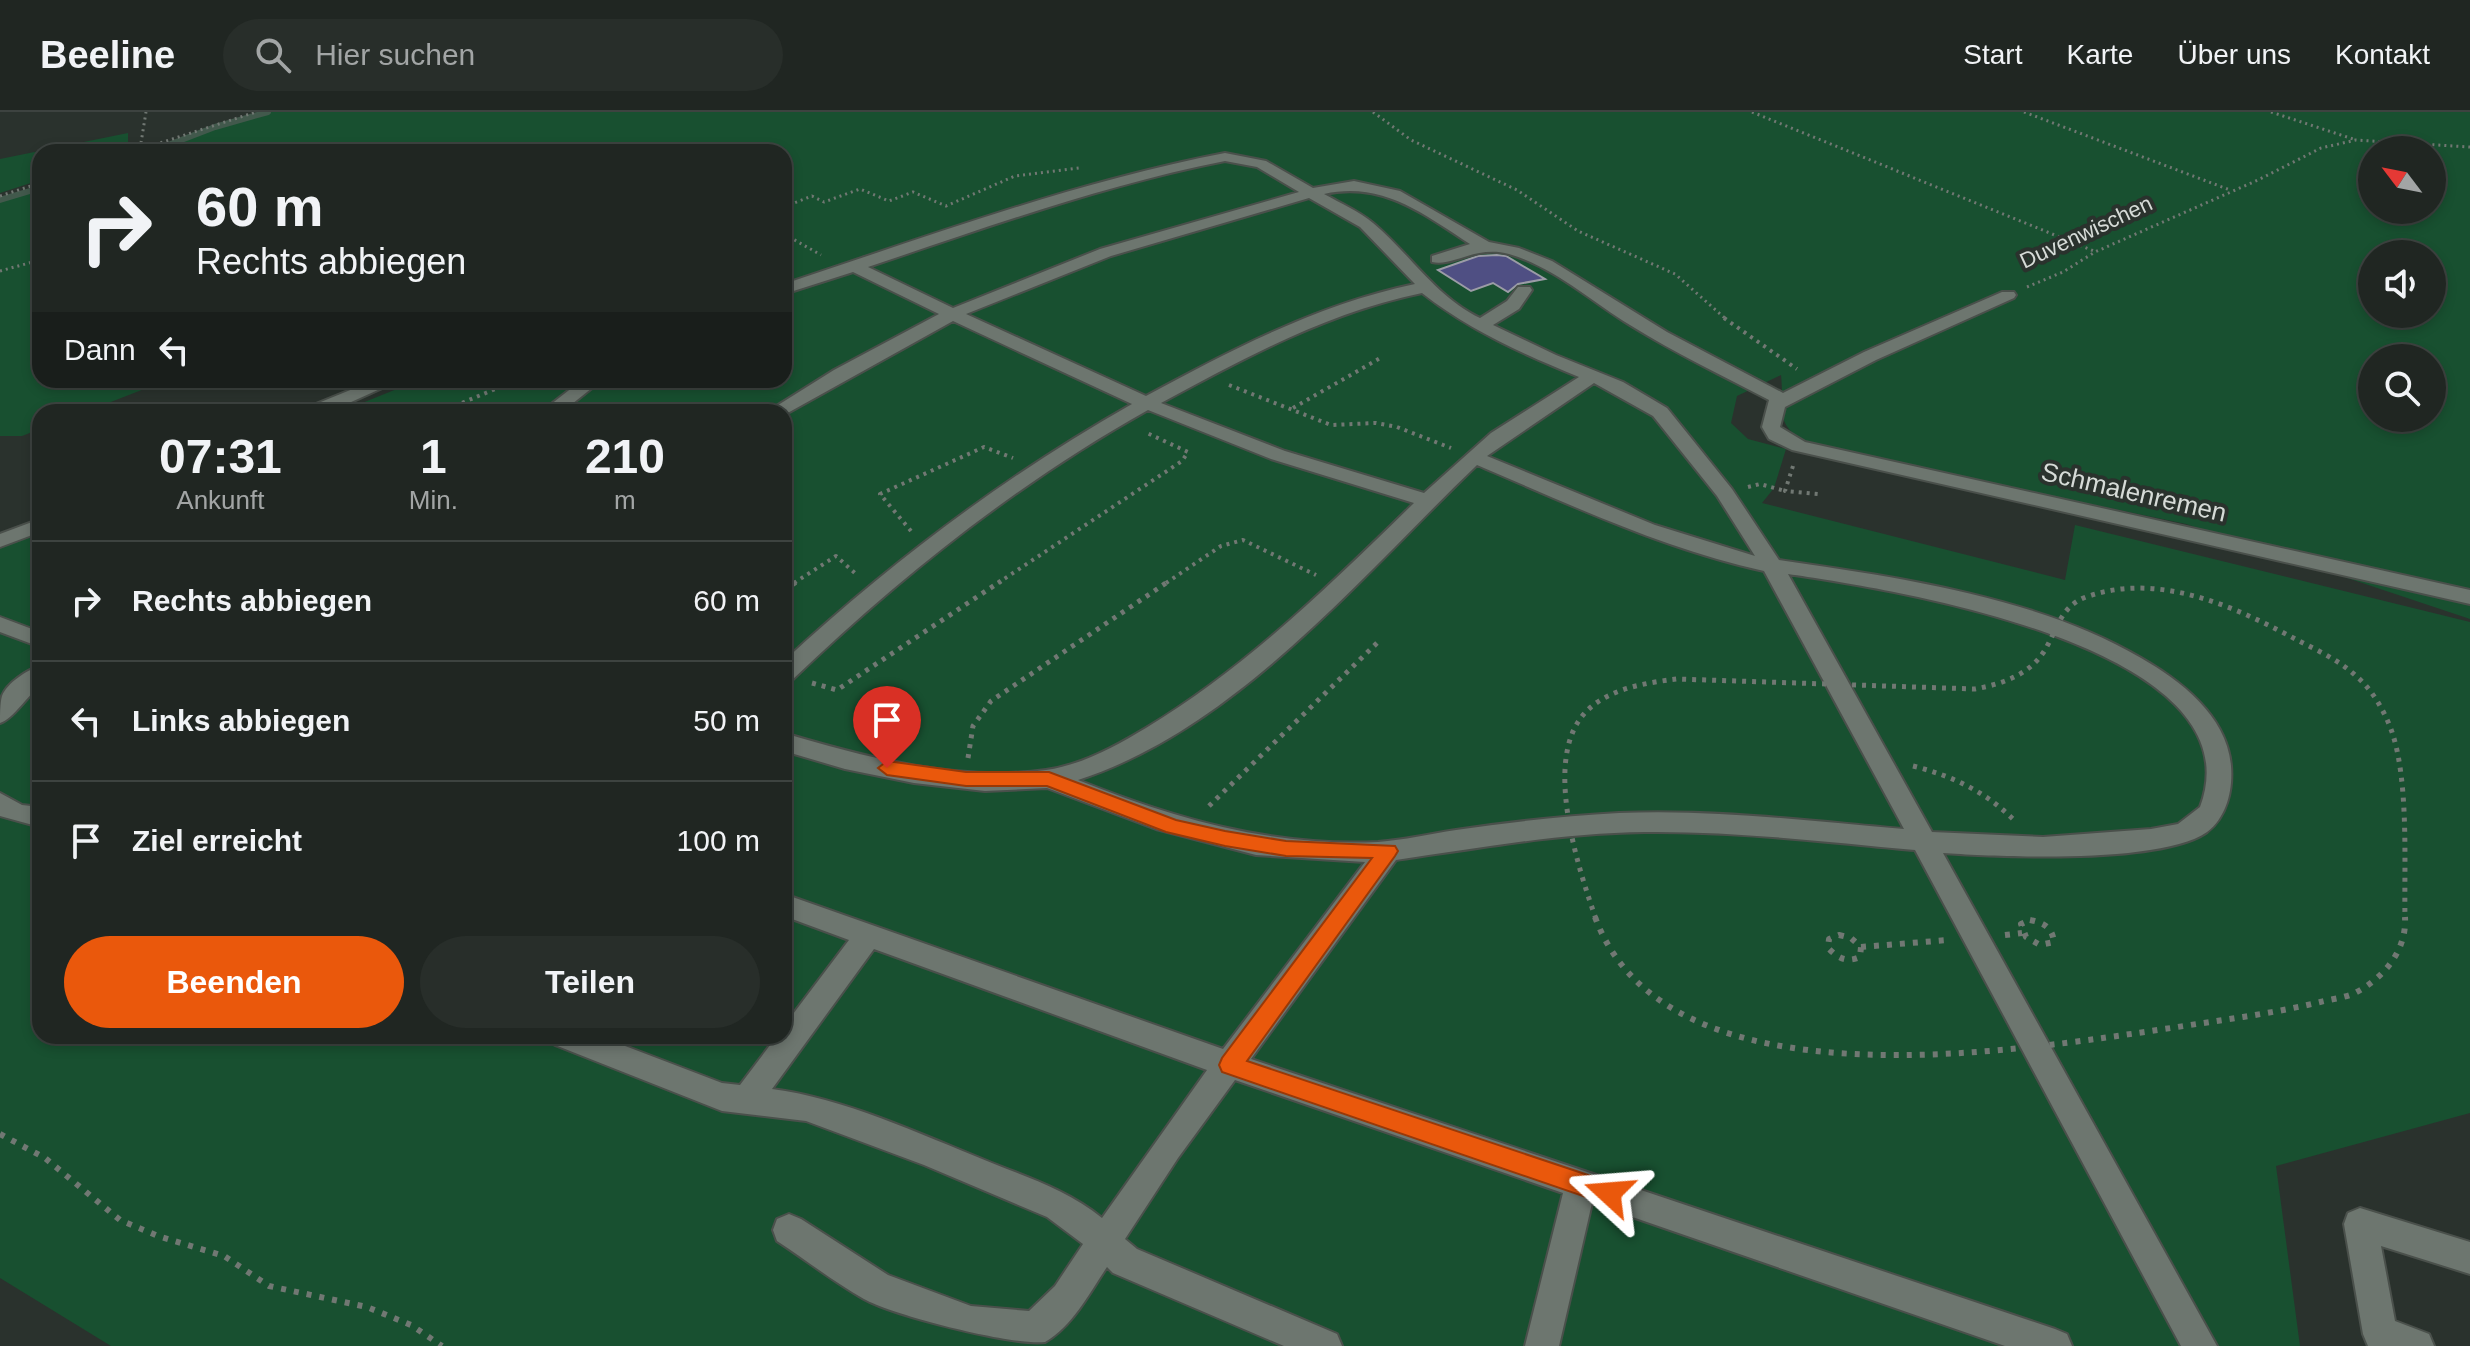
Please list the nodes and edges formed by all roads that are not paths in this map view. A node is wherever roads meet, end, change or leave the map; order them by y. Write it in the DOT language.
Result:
graph roads {
  1 [pos="1316,194"];
  2 [pos="1485,246"];
  3 [pos="1438,259"];
  4 [pos="849,267"];
  5 [pos="792,286"];
  6 [pos="1425,287"];
  7 [pos="1524,290"];
  8 [pos="2008,295"];
  9 [pos="952,314"];
  10 [pos="1480,326"];
  11 [pos="1593,376"];
  12 [pos="372,388"];
  13 [pos="582,388"];
  14 [pos="1783,400"];
  15 [pos="332,404"];
  16 [pos="561,404"];
  17 [pos="790,404"];
  18 [pos="1146,404"];
  19 [pos="1474,457"];
  20 [pos="1427,500"];
  21 [pos="32,528"];
  22 [pos="0,541"];
  23 [pos="1772,565"];
  24 [pos="2470,597"];
  25 [pos="0,624"];
  26 [pos="32,637"];
  27 [pos="792,667"];
  28 [pos="32,680"];
  29 [pos="0,715"];
  30 [pos="792,744"];
  31 [pos="1049,779"];
  32 [pos="0,802"];
  33 [pos="32,816"];
  34 [pos="1923,842"];
  35 [pos="1388,851"];
  36 [pos="792,908"];
  37 [pos="868,935"];
  38 [pos="792,1039"];
  39 [pos="586,1044"];
  40 [pos="788,1044"];
  41 [pos="1230,1065"];
  42 [pos="747,1100"];
  43 [pos="1581,1183"];
  44 [pos="789,1230"];
  45 [pos="1105,1244"];
  46 [pos="2470,1258"];
  47 [pos="1325,1346"];
  48 [pos="1542,1346"];
  49 [pos="2055,1346"];
  50 [pos="2200,1346"];
  51 [pos="2417,1346"];
  1 -- 2 [label="street"];
  1 -- 4 [label="street"];
  1 -- 6 [label="street"];
  1 -- 9 [label="street"];
  2 -- 3 [label="street"];
  2 -- 14 [label="street"];
  4 -- 5 [label="street"];
  4 -- 9 [label="street"];
  6 -- 10 [label="street"];
  6 -- 18 [label="street"];
  7 -- 10 [label="street"];
  8 -- 14 [label="street, Duvenwischen"];
  9 -- 17 [label="street"];
  9 -- 18 [label="street"];
  10 -- 11 [label="street"];
  11 -- 19 [label="street"];
  11 -- 23 [label="street"];
  12 -- 15 [label="street"];
  13 -- 16 [label="street"];
  14 -- 24 [label="street, Schmalenremen"];
  18 -- 20 [label="street"];
  18 -- 27 [label="street"];
  19 -- 20 [label="street"];
  19 -- 23 [label="street"];
  20 -- 31 [label="street"];
  21 -- 22 [label="street"];
  23 -- 34 [label="street"];
  23 -- 34 [label="street"];
  25 -- 26 [label="street"];
  28 -- 29 [label="street"];
  30 -- 31 [label="street"];
  31 -- 35 [label="street"];
  32 -- 33 [label="street"];
  34 -- 35 [label="street"];
  34 -- 50 [label="street"];
  35 -- 41 [label="street"];
  36 -- 37 [label="street"];
  37 -- 38 [label="street"];
  37 -- 41 [label="street"];
  39 -- 42 [label="street"];
  40 -- 42 [label="street"];
  41 -- 43 [label="street"];
  41 -- 45 [label="street"];
  42 -- 45 [label="street"];
  43 -- 48 [label="street"];
  43 -- 49 [label="street"];
  44 -- 45 [label="street"];
  45 -- 47 [label="street"];
  46 -- 51 [label="street"];
}
